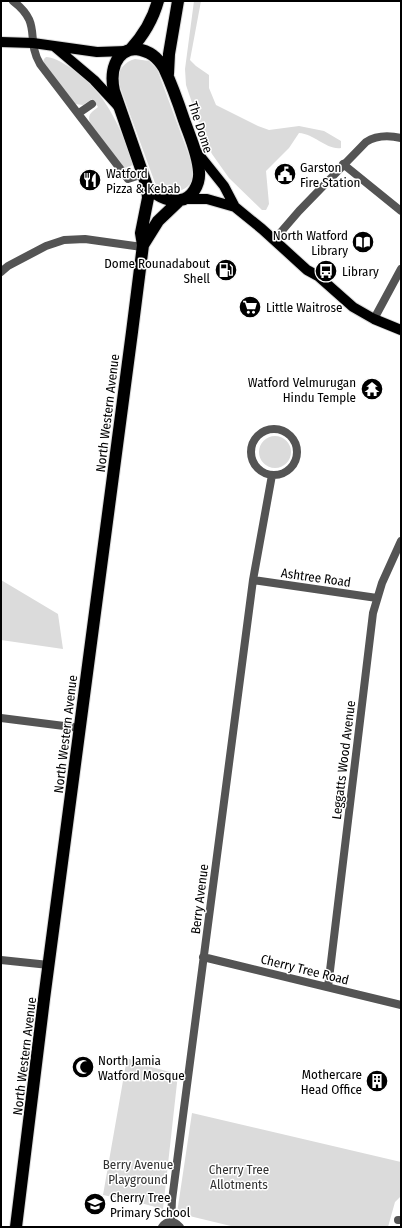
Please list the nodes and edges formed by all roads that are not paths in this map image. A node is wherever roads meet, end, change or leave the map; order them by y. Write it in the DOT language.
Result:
graph roads {
  1 [pos="13,1"];
  2 [pos="158,1"];
  3 [pos="178,1"];
  4 [pos="1,42"];
  5 [pos="33,43"];
  6 [pos="55,47"];
  7 [pos="128,50"];
  8 [pos="168,77"];
  9 [pos="92,104"];
  10 [pos="119,107"];
  11 [pos="79,113"];
  12 [pos="401,138"];
  13 [pos="196,151"];
  14 [pos="343,164"];
  15 [pos="143,174"];
  16 [pos="147,186"];
  17 [pos="182,200"];
  18 [pos="235,207"];
  19 [pos="401,211"];
  20 [pos="274,240"];
  21 [pos="142,246"];
  22 [pos="401,269"];
  23 [pos="1,272"];
  24 [pos="374,319"];
  25 [pos="401,330"];
  26 [pos="272,475"];
  27 [pos="401,541"];
  28 [pos="253,580"];
  29 [pos="377,598"];
  30 [pos="1,718"];
  31 [pos="80,728"];
  32 [pos="203,957"];
  33 [pos="1,960"];
  34 [pos="49,965"];
  35 [pos="328,987"];
  36 [pos="401,1005"];
  37 [pos="171,1222"];
  38 [pos="16,1227"];
  39 [pos="162,1227"];
  40 [pos="180,1227"];
  1 -- 5 [label="street"];
  2 -- 7 [label="highway"];
  3 -- 8 [label="highway"];
  4 -- 5 [label="main road"];
  5 -- 6 [label="main road"];
  5 -- 11 [label="street"];
  6 -- 7 [label="main road"];
  6 -- 10 [label="main road"];
  7 -- 8 [label="highway, The Dome"];
  7 -- 10 [label="highway"];
  8 -- 13 [label="highway, The Dome"];
  9 -- 11 [label="street"];
  10 -- 15 [label="highway"];
  11 -- 15 [label="street"];
  12 -- 14 [label="street"];
  13 -- 17 [label="highway, The Dome"];
  13 -- 18 [label="main road"];
  14 -- 19 [label="street"];
  14 -- 20 [label="street"];
  15 -- 16 [label="highway"];
  16 -- 17 [label="highway"];
  16 -- 21 [label="highway, North Western Avenue"];
  17 -- 18 [label="main road"];
  17 -- 21 [label="highway, North Western Avenue"];
  18 -- 20 [label="main road"];
  20 -- 24 [label="main road"];
  21 -- 23 [label="street"];
  21 -- 31 [label="highway, North Western Avenue"];
  22 -- 24 [label="street"];
  24 -- 25 [label="main road"];
  26 -- 26 [label="street"];
  26 -- 28 [label="street, Berry Avenue"];
  27 -- 29 [label="street, Leggatts Wood Avenue"];
  28 -- 29 [label="street, Ashtree Road"];
  28 -- 32 [label="street, Berry Avenue"];
  29 -- 35 [label="street, Leggatts Wood Avenue"];
  30 -- 31 [label="street"];
  31 -- 34 [label="highway, North Western Avenue"];
  32 -- 35 [label="street, Cherry Tree Road"];
  32 -- 37 [label="street, Berry Avenue"];
  33 -- 34 [label="street"];
  34 -- 38 [label="highway, North Western Avenue"];
  35 -- 36 [label="street, Cherry Tree Road"];
  37 -- 39 [label="street"];
  37 -- 40 [label="street"];
}
